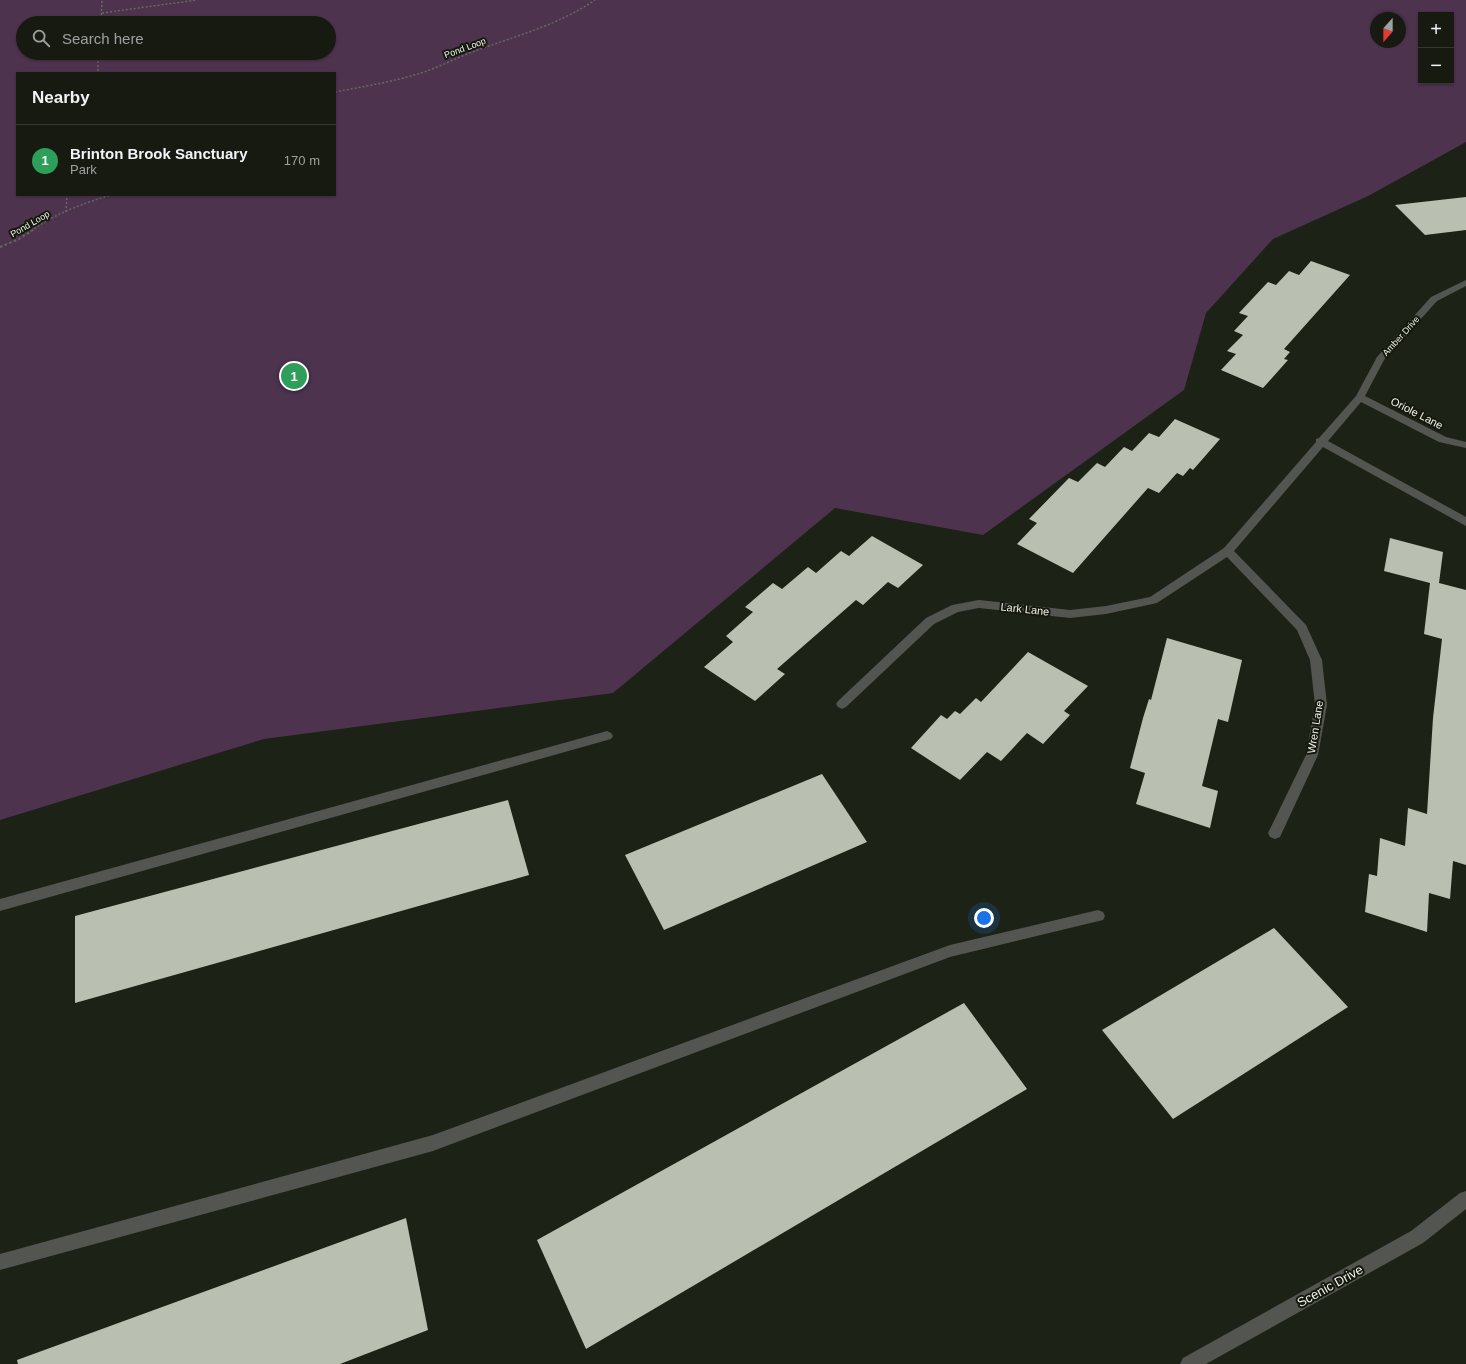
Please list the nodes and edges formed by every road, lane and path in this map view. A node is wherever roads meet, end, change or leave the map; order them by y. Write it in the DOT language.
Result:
graph roads {
  1 [pos="102,0"];
  2 [pos="197,0"];
  3 [pos="595,0"];
  4 [pos="102,13"];
  5 [pos="102,16"];
  6 [pos="98,60"];
  7 [pos="98,72"];
  8 [pos="336,92"];
  9 [pos="67,196"];
  10 [pos="108,196"];
  11 [pos="66,212"];
  12 [pos="0,247"];
  13 [pos="1466,283"];
  14 [pos="1360,397"];
  15 [pos="1320,442"];
  16 [pos="1466,445"];
  17 [pos="1466,522"];
  18 [pos="1228,551"];
  19 [pos="842,704"];
  20 [pos="607,736"];
  21 [pos="1275,832"];
  22 [pos="0,905"];
  23 [pos="1098,916"];
  24 [pos="1466,1199"];
  25 [pos="0,1262"];
  26 [pos="1189,1364"];
  1 -- 4 [label="path"];
  2 -- 4 [label="path"];
  3 -- 8 [label="path, Pond Loop"];
  4 -- 5 [label="path"];
  6 -- 7 [label="path"];
  9 -- 11 [label="path"];
  10 -- 11 [label="path, Pond Loop"];
  11 -- 12 [label="path, Pond Loop"];
  13 -- 14 [label="street, Amber Drive"];
  14 -- 15 [label="street, Amber Drive"];
  14 -- 16 [label="street, Oriole Lane"];
  15 -- 17 [label="street"];
  15 -- 18 [label="street, Amber Drive"];
  18 -- 19 [label="street, Lark Lane"];
  18 -- 21 [label="street, Wren Lane"];
  20 -- 22 [label="street"];
  23 -- 25 [label="street"];
  24 -- 26 [label="street, Scenic Drive"];
}
